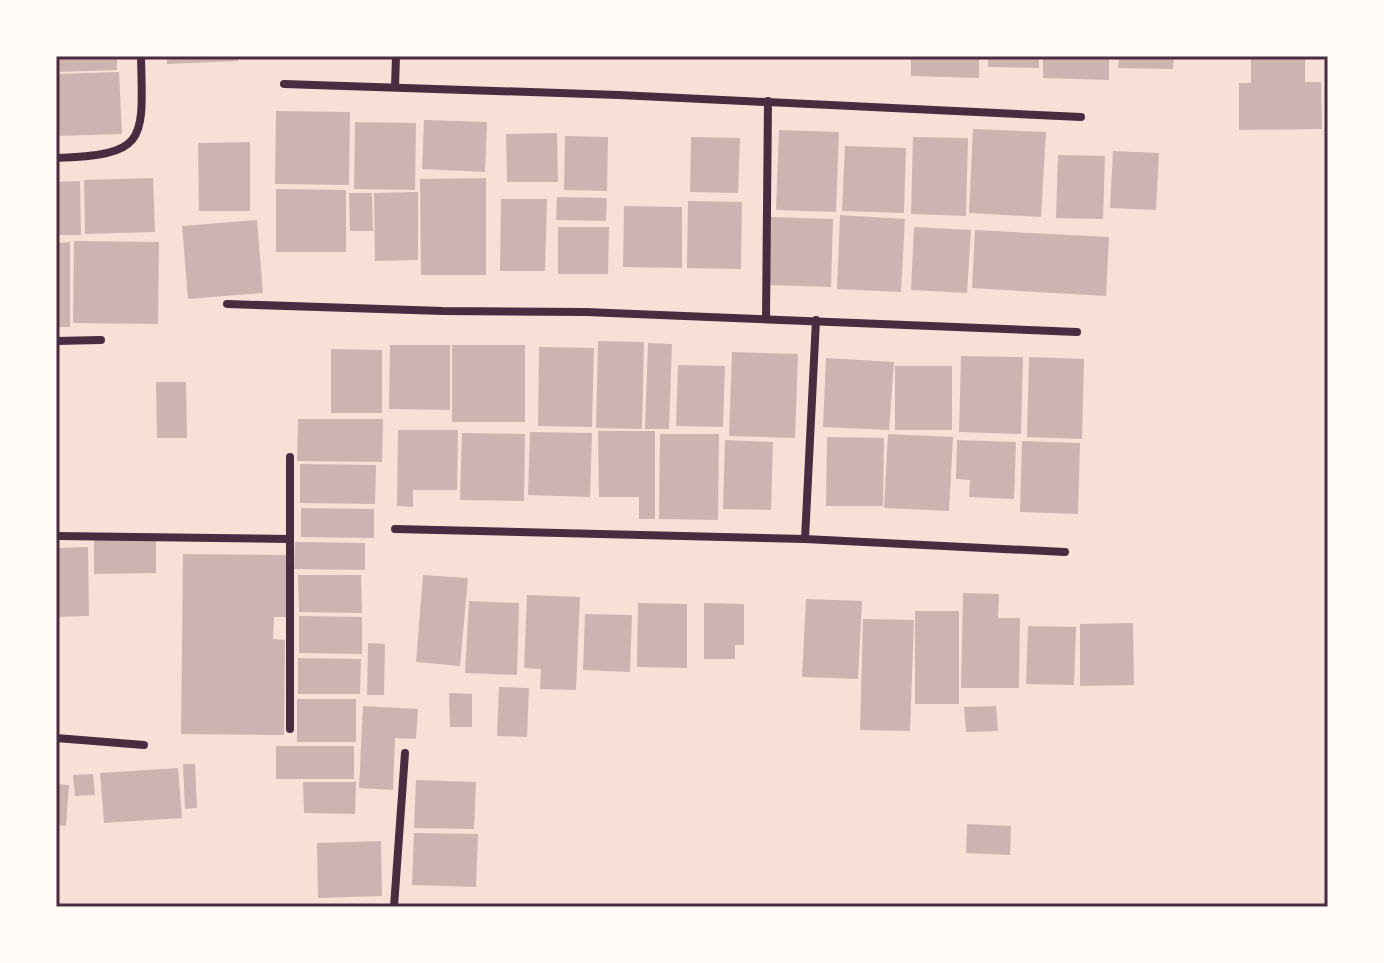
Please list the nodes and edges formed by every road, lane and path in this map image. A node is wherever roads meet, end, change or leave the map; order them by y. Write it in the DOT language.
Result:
graph roads {
  1 [pos="141,56"];
  2 [pos="396,56"];
  3 [pos="284,84"];
  4 [pos="395,87"];
  5 [pos="768,101"];
  6 [pos="1081,117"];
  7 [pos="56,158"];
  8 [pos="227,304"];
  9 [pos="766,319"];
  10 [pos="816,320"];
  11 [pos="1077,332"];
  12 [pos="101,340"];
  13 [pos="56,341"];
  14 [pos="290,457"];
  15 [pos="395,529"];
  16 [pos="56,536"];
  17 [pos="290,539"];
  18 [pos="805,539"];
  19 [pos="1065,552"];
  20 [pos="290,729"];
  21 [pos="56,738"];
  22 [pos="144,745"];
  23 [pos="405,753"];
  24 [pos="394,907"];
  1 -- 7 [label="street"];
  2 -- 4 [label="street"];
  3 -- 4 [label="street"];
  4 -- 5 [label="street"];
  5 -- 6 [label="street"];
  5 -- 9 [label="street"];
  8 -- 9 [label="street"];
  9 -- 10 [label="street"];
  10 -- 11 [label="street"];
  10 -- 18 [label="street"];
  12 -- 13 [label="street"];
  14 -- 17 [label="street"];
  15 -- 18 [label="street"];
  16 -- 17 [label="street"];
  17 -- 20 [label="street"];
  18 -- 19 [label="street"];
  21 -- 22 [label="street"];
  23 -- 24 [label="street"];
}
